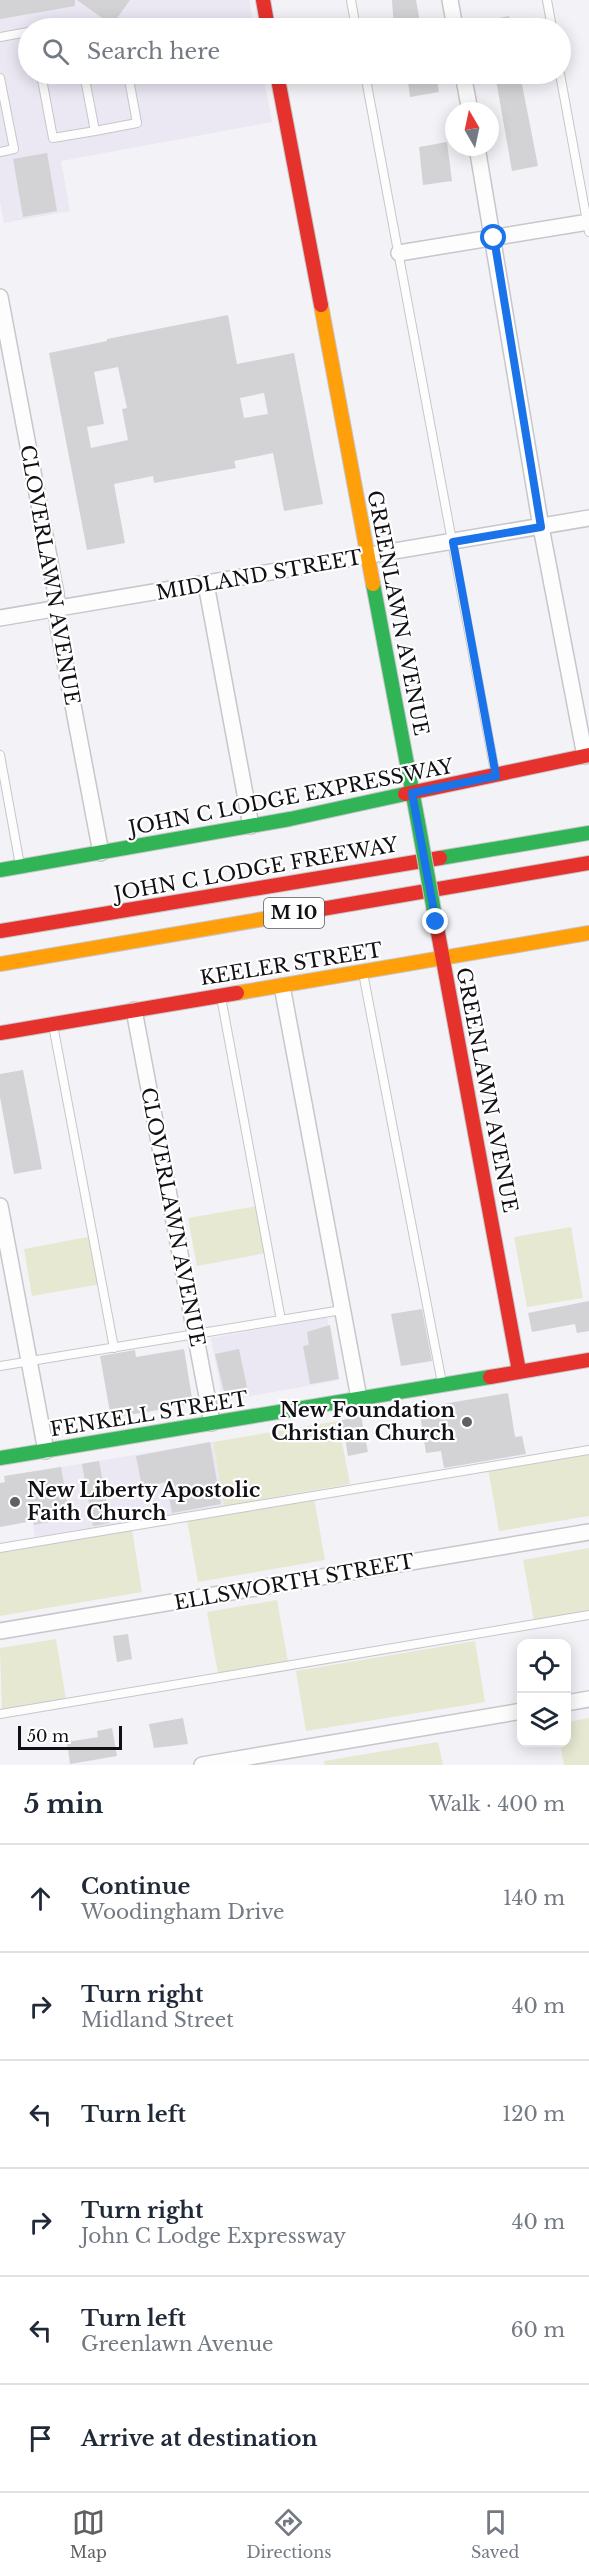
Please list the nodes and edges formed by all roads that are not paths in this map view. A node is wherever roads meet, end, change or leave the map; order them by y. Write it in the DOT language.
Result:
graph roads {
  1 [pos="263,0"];
  2 [pos="351,0"];
  3 [pos="450,0"];
  4 [pos="547,0"];
  5 [pos="266,18"];
  6 [pos="355,18"];
  7 [pos="453,18"];
  8 [pos="550,18"];
  9 [pos="18,34"];
  10 [pos="0,37"];
  11 [pos="0,78"];
  12 [pos="43,84"];
  13 [pos="86,84"];
  14 [pos="130,84"];
  15 [pos="279,84"];
  16 [pos="367,84"];
  17 [pos="465,84"];
  18 [pos="562,84"];
  19 [pos="468,102"];
  20 [pos="95,131"];
  21 [pos="0,152"];
  22 [pos="479,156"];
  23 [pos="588,225"];
  24 [pos="494,238"];
  25 [pos="399,253"];
  26 [pos="0,297"];
  27 [pos="589,518"];
  28 [pos="541,527"];
  29 [pos="453,542"];
  30 [pos="368,556"];
  31 [pos="206,584"];
  32 [pos="57,609"];
  33 [pos="0,618"];
  34 [pos="0,755"];
  35 [pos="587,756"];
  36 [pos="496,776"];
  37 [pos="412,793"];
  38 [pos="251,826"];
  39 [pos="589,833"];
  40 [pos="101,853"];
  41 [pos="589,863"];
  42 [pos="21,866"];
  43 [pos="0,870"];
  44 [pos="0,931"];
  45 [pos="589,933"];
  46 [pos="443,959"];
  47 [pos="0,964"];
  48 [pos="363,972"];
  49 [pos="282,986"];
  50 [pos="221,996"];
  51 [pos="134,1010"];
  52 [pos="53,1024"];
  53 [pos="0,1033"];
  54 [pos="0,1206"];
  55 [pos="342,1310"];
  56 [pos="281,1320"];
  57 [pos="195,1334"];
  58 [pos="114,1348"];
  59 [pos="589,1360"];
  60 [pos="29,1362"];
  61 [pos="0,1366"];
  62 [pos="519,1371"];
  63 [pos="442,1384"];
  64 [pos="359,1398"];
  65 [pos="212,1423"];
  66 [pos="46,1450"];
  67 [pos="589,1450"];
  68 [pos="0,1458"];
  69 [pos="589,1532"];
  70 [pos="0,1548"];
  71 [pos="589,1615"];
  72 [pos="0,1631"];
  73 [pos="589,1699"];
  74 [pos="571,1702"];
  75 [pos="517,1712"];
  76 [pos="0,1714"];
  77 [pos="202,1765"];
  1 -- 5 [label="main road"];
  2 -- 6 [label="lane"];
  3 -- 7 [label="street"];
  4 -- 8 [label="lane"];
  9 -- 10 [label="lane"];
  11 -- 21 [label="lane"];
  12 -- 20 [label="lane"];
  13 -- 20 [label="lane"];
  14 -- 20 [label="lane"];
  15 -- 30 [label="main road, GREENLAWN AVENUE"];
  16 -- 25 [label="lane"];
  17 -- 19 [label="street"];
  18 -- 23 [label="lane"];
  22 -- 24 [label="street"];
  23 -- 24 [label="street"];
  24 -- 25 [label="street"];
  24 -- 28 [label="street"];
  25 -- 29 [label="lane"];
  26 -- 32 [label="street, CLOVERLAWN AVENUE"];
  27 -- 28 [label="street, MIDLAND STREET"];
  28 -- 29 [label="street, MIDLAND STREET"];
  28 -- 35 [label="street"];
  29 -- 30 [label="street, MIDLAND STREET"];
  29 -- 36 [label="lane"];
  30 -- 31 [label="street, MIDLAND STREET"];
  30 -- 37 [label="main road, GREENLAWN AVENUE"];
  31 -- 32 [label="street, MIDLAND STREET"];
  31 -- 38 [label="street"];
  32 -- 33 [label="street, MIDLAND STREET"];
  32 -- 40 [label="street, CLOVERLAWN AVENUE"];
  34 -- 42 [label="lane"];
  35 -- 36 [label="main road, JOHN C LODGE EXPRESSWAY"];
  36 -- 37 [label="main road, JOHN C LODGE EXPRESSWAY"];
  37 -- 38 [label="main road, JOHN C LODGE EXPRESSWAY"];
  37 -- 46 [label="main road, GREENLAWN AVENUE, bridge"];
  38 -- 40 [label="main road, JOHN C LODGE EXPRESSWAY"];
  39 -- 44 [label="main road, JOHN C LODGE FREEWAY / M 10"];
  40 -- 42 [label="main road, JOHN C LODGE EXPRESSWAY"];
  41 -- 47 [label="main road, M 10"];
  42 -- 43 [label="main road, JOHN C LODGE EXPRESSWAY"];
  45 -- 46 [label="main road, KEELER STREET"];
  46 -- 48 [label="main road, KEELER STREET"];
  46 -- 62 [label="main road, GREENLAWN AVENUE"];
  48 -- 49 [label="main road, KEELER STREET"];
  48 -- 63 [label="lane"];
  49 -- 50 [label="main road, KEELER STREET"];
  49 -- 55 [label="street"];
  50 -- 51 [label="main road, KEELER STREET"];
  50 -- 56 [label="lane"];
  51 -- 52 [label="main road, KEELER STREET"];
  51 -- 57 [label="street, CLOVERLAWN AVENUE"];
  52 -- 53 [label="main road, KEELER STREET"];
  52 -- 58 [label="lane"];
  54 -- 60 [label="street"];
  55 -- 56 [label="lane"];
  55 -- 64 [label="street"];
  56 -- 57 [label="lane"];
  57 -- 58 [label="lane"];
  57 -- 65 [label="street, CLOVERLAWN AVENUE"];
  58 -- 60 [label="lane"];
  59 -- 62 [label="main road, FENKELL STREET"];
  60 -- 61 [label="lane"];
  60 -- 66 [label="street"];
  62 -- 63 [label="main road, FENKELL STREET"];
  63 -- 64 [label="main road, FENKELL STREET"];
  64 -- 65 [label="main road, FENKELL STREET"];
  65 -- 66 [label="main road, FENKELL STREET"];
  66 -- 68 [label="main road, FENKELL STREET"];
  67 -- 70 [label="lane"];
  69 -- 72 [label="street, ELLSWORTH STREET"];
  71 -- 76 [label="lane"];
  73 -- 74 [label="street"];
  75 -- 77 [label="street"];
}
